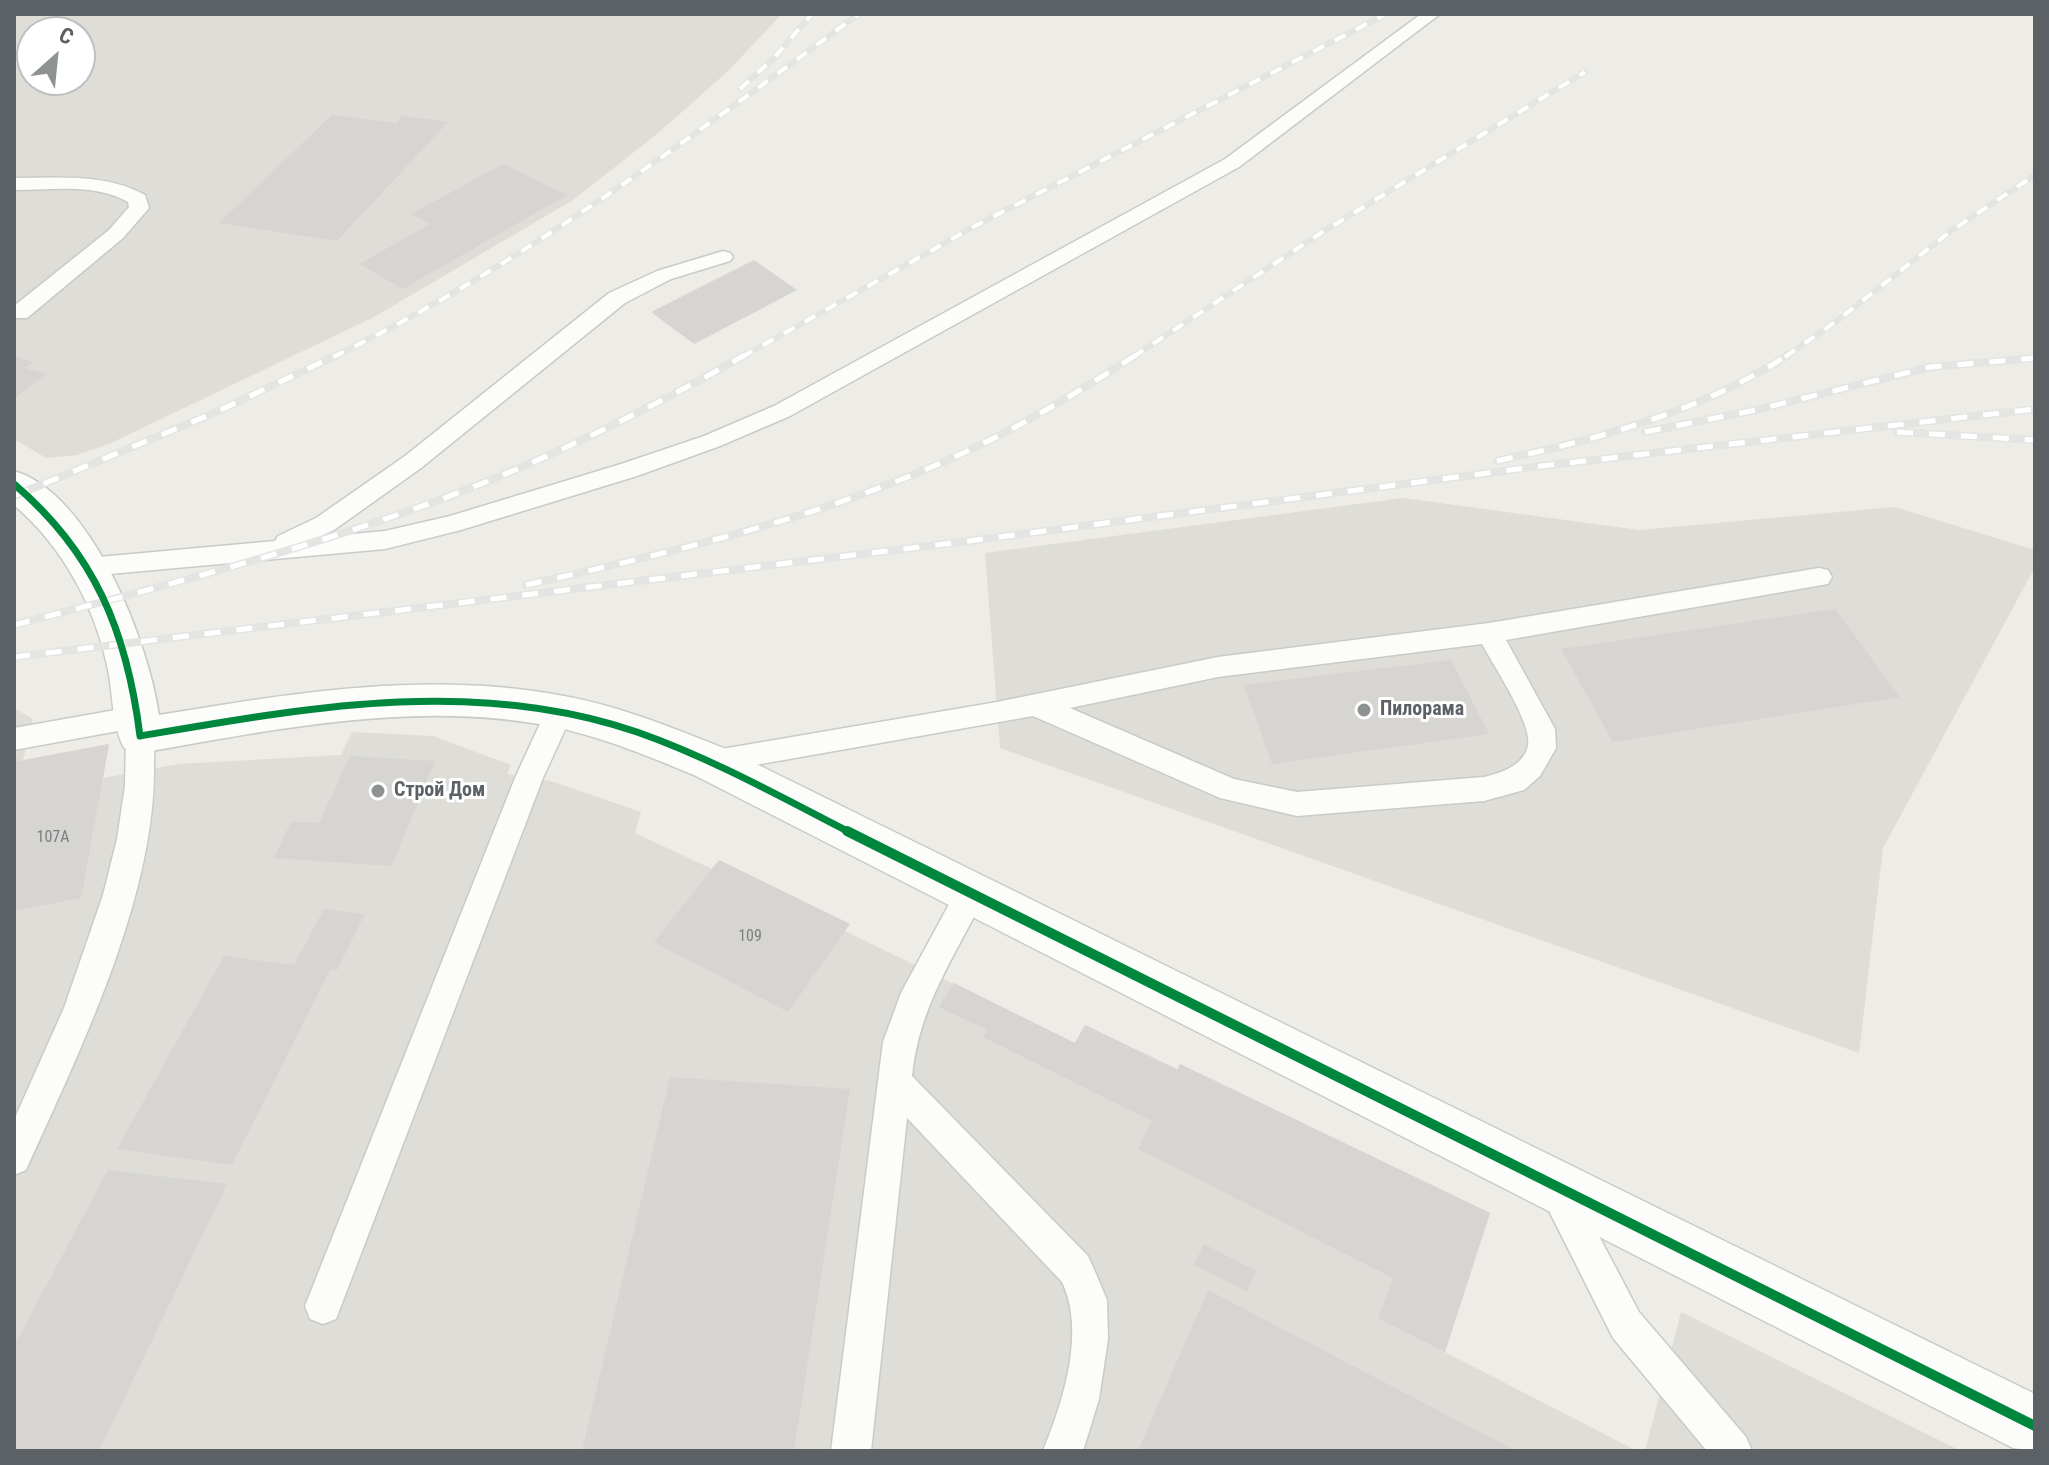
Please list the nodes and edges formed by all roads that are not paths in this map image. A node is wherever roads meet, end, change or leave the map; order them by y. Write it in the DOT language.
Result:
graph roads {
  1 [pos="1432,14"];
  2 [pos="14,184"];
  3 [pos="723,257"];
  4 [pos="19,313"];
  5 [pos="14,484"];
  6 [pos="235,552"];
  7 [pos="88,567"];
  8 [pos="1819,577"];
  9 [pos="1489,633"];
  10 [pos="1035,705"];
  11 [pos="560,710"];
  12 [pos="139,726"];
  13 [pos="14,739"];
  14 [pos="710,762"];
  15 [pos="971,893"];
  16 [pos="893,1080"];
  17 [pos="14,1158"];
  18 [pos="1555,1188"];
  19 [pos="323,1306"];
  20 [pos="2035,1426"];
  21 [pos="851,1451"];
  22 [pos="1063,1451"];
  23 [pos="1732,1451"];
  1 -- 6 [label="lane"];
  2 -- 4 [label="lane"];
  3 -- 6 [label="lane"];
  5 -- 7 [label="street"];
  6 -- 7 [label="lane"];
  7 -- 12 [label="street"];
  8 -- 9 [label="lane"];
  9 -- 10 [label="lane"];
  9 -- 10 [label="lane"];
  10 -- 14 [label="lane"];
  11 -- 12 [label="street"];
  11 -- 14 [label="street"];
  11 -- 19 [label="lane"];
  12 -- 13 [label="lane"];
  12 -- 17 [label="lane"];
  14 -- 15 [label="street"];
  15 -- 16 [label="lane"];
  15 -- 18 [label="street"];
  16 -- 21 [label="lane"];
  16 -- 22 [label="lane"];
  18 -- 20 [label="street"];
  18 -- 23 [label="lane"];
}
